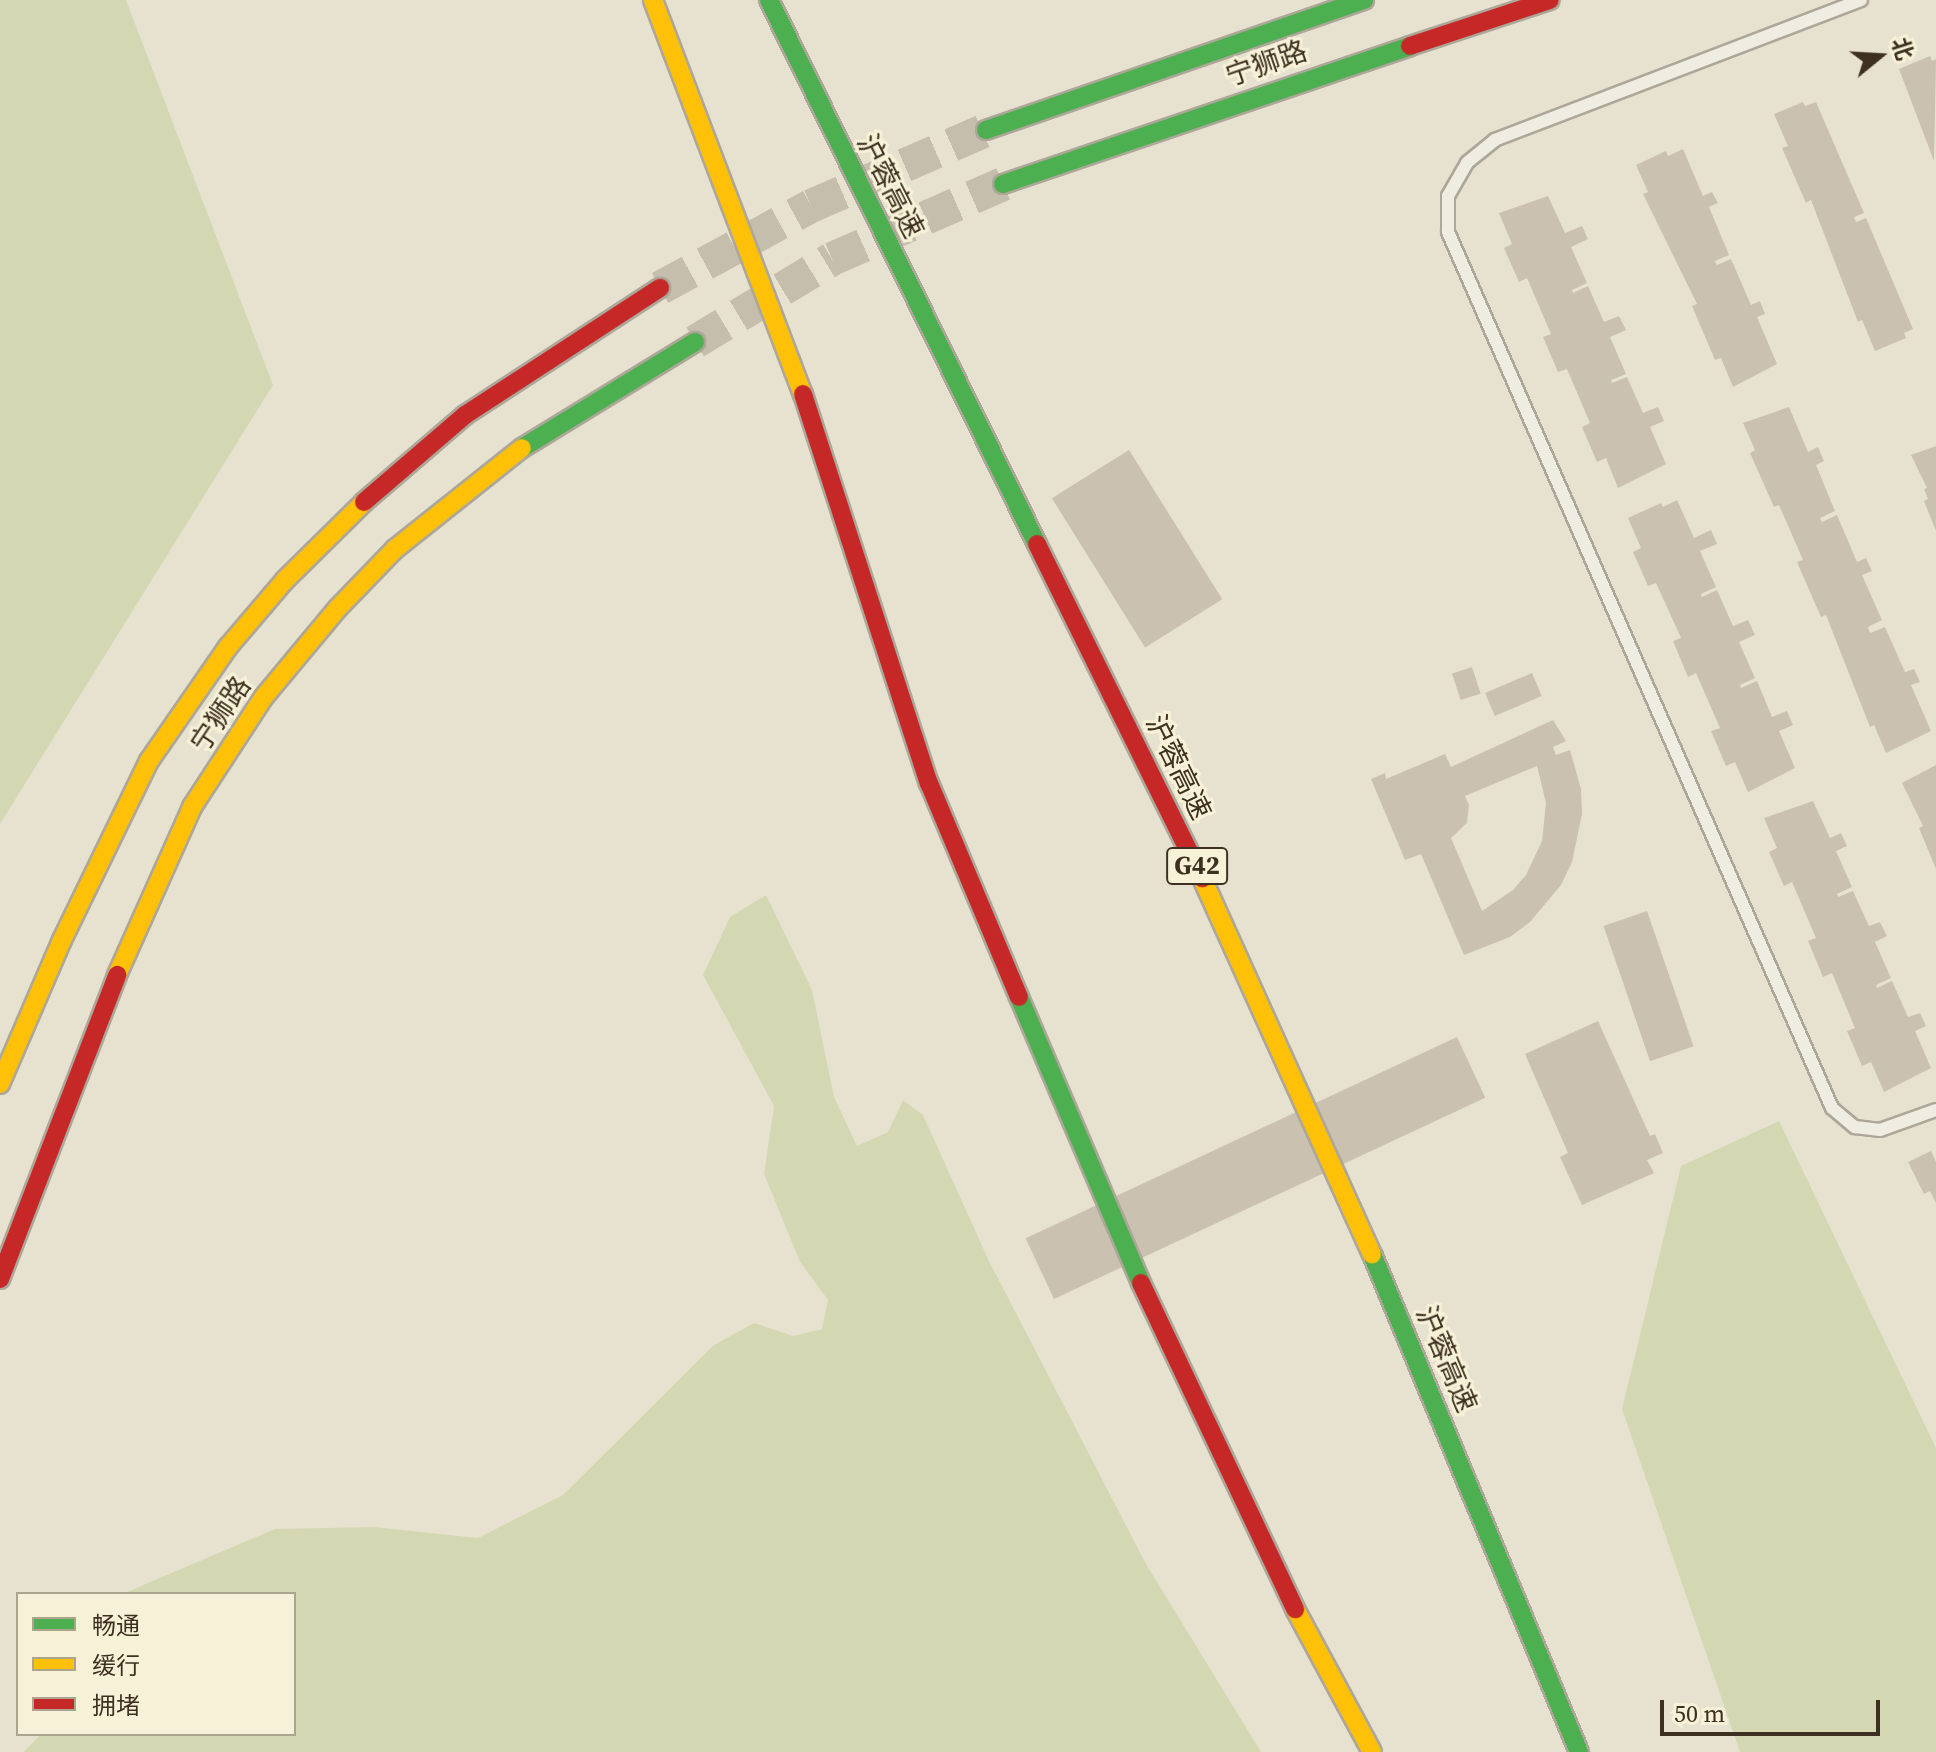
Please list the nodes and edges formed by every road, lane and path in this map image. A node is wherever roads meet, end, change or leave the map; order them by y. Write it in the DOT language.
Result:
graph roads {
  1 [pos="653,0"];
  2 [pos="769,0"];
  3 [pos="1364,0"];
  4 [pos="1550,0"];
  5 [pos="1861,0"];
  6 [pos="986,130"];
  7 [pos="1003,184"];
  8 [pos="660,288"];
  9 [pos="695,342"];
  10 [pos="0,1084"];
  11 [pos="1936,1110"];
  12 [pos="0,1279"];
  13 [pos="1372,1752"];
  14 [pos="1579,1752"];
  1 -- 13 [label="main road"];
  2 -- 14 [label="main road, 沪蓉高速 / G42"];
  3 -- 6 [label="main road, 宁狮路"];
  4 -- 7 [label="main road, 宁狮路"];
  5 -- 11 [label="lane"];
  8 -- 10 [label="main road, 宁狮路"];
  9 -- 12 [label="main road, 宁狮路"];
}
